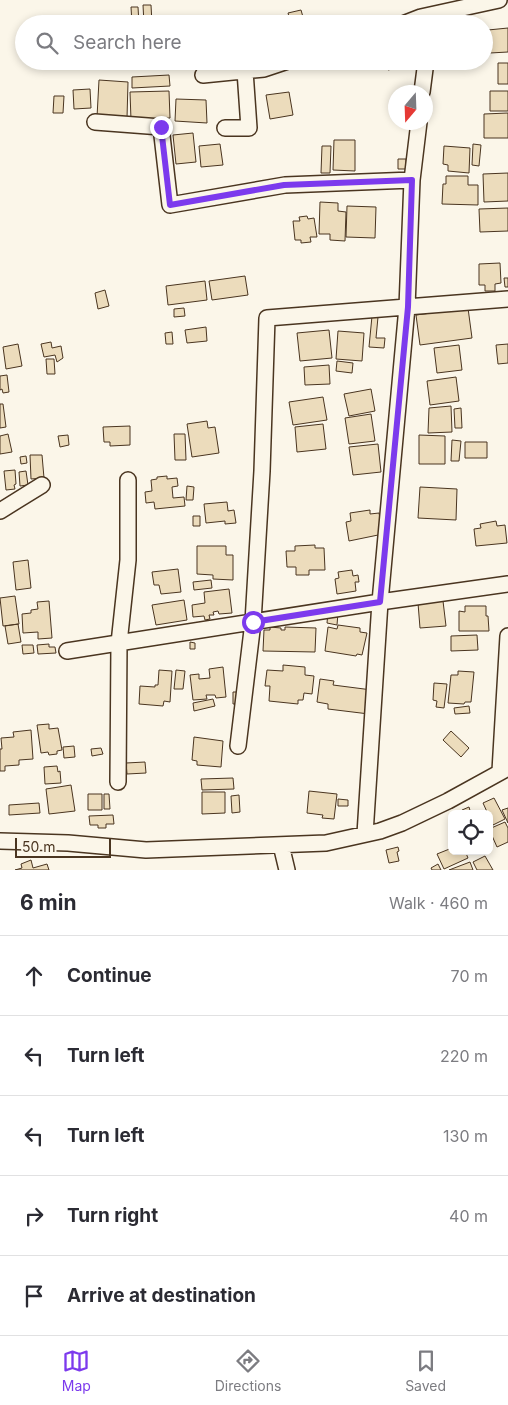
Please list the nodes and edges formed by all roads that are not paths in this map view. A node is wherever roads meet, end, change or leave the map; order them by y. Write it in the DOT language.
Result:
graph roads {
  1 [pos="499,0"];
  2 [pos="452,15"];
  3 [pos="254,70"];
  4 [pos="425,70"];
  5 [pos="245,71"];
  6 [pos="203,75"];
  7 [pos="423,85"];
  8 [pos="95,122"];
  9 [pos="225,128"];
  10 [pos="418,130"];
  11 [pos="412,180"];
  12 [pos="508,298"];
  13 [pos="408,307"];
  14 [pos="128,480"];
  15 [pos="42,485"];
  16 [pos="0,511"];
  17 [pos="508,584"];
  18 [pos="380,602"];
  19 [pos="253,622"];
  20 [pos="508,636"];
  21 [pos="119,643"];
  22 [pos="67,651"];
  23 [pos="238,746"];
  24 [pos="504,769"];
  25 [pos="118,782"];
  26 [pos="365,834"];
  27 [pos="0,841"];
  28 [pos="281,845"];
  29 [pos="287,870"];
  1 -- 2 [label="street"];
  3 -- 5 [label="street"];
  4 -- 7 [label="street"];
  5 -- 6 [label="street"];
  5 -- 9 [label="street"];
  8 -- 11 [label="street"];
  10 -- 11 [label="street"];
  11 -- 13 [label="street"];
  12 -- 13 [label="street"];
  13 -- 18 [label="street"];
  13 -- 19 [label="street"];
  14 -- 21 [label="street"];
  15 -- 16 [label="street"];
  17 -- 18 [label="street"];
  18 -- 19 [label="street"];
  18 -- 26 [label="street"];
  19 -- 21 [label="street"];
  19 -- 23 [label="street"];
  20 -- 24 [label="street"];
  21 -- 22 [label="street"];
  21 -- 25 [label="street"];
  24 -- 26 [label="street"];
  26 -- 28 [label="street"];
  27 -- 28 [label="street"];
  28 -- 29 [label="street"];
}
